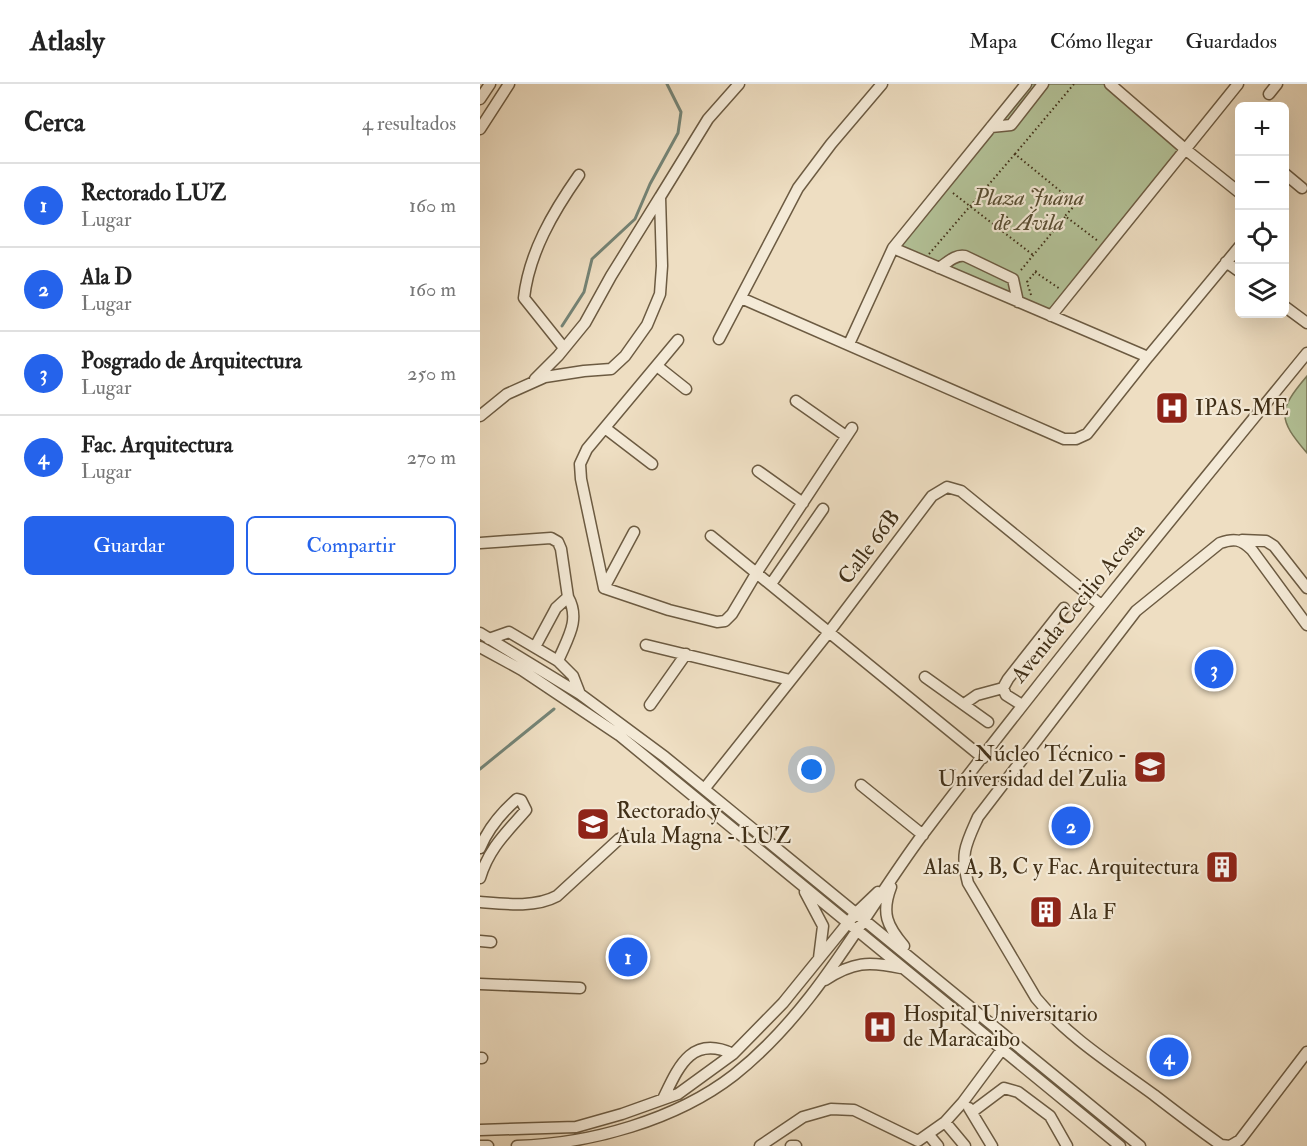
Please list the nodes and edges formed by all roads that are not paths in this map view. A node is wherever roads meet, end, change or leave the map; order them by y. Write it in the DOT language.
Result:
graph roads {
  1 [pos="490,84"];
  2 [pos="509,84"];
  3 [pos="739,84"];
  4 [pos="882,84"];
  5 [pos="1026,84"];
  6 [pos="1043,84"];
  7 [pos="1110,84"];
  8 [pos="1238,84"];
  9 [pos="1277,84"];
  10 [pos="1269,94"];
  11 [pos="480,99"];
  12 [pos="991,127"];
  13 [pos="480,129"];
  14 [pos="1185,149"];
  15 [pos="579,175"];
  16 [pos="1289,177"];
  17 [pos="1302,188"];
  18 [pos="1235,190"];
  19 [pos="660,197"];
  20 [pos="893,248"];
  21 [pos="1235,251"];
  22 [pos="1226,262"];
  23 [pos="939,268"];
  24 [pos="1235,269"];
  25 [pos="741,298"];
  26 [pos="1018,302"];
  27 [pos="1289,310"];
  28 [pos="1051,316"];
  29 [pos="1307,323"];
  30 [pos="719,339"];
  31 [pos="678,340"];
  32 [pos="849,344"];
  33 [pos="564,348"];
  34 [pos="1307,353"];
  35 [pos="1148,357"];
  36 [pos="657,366"];
  37 [pos="530,384"];
  38 [pos="686,389"];
  39 [pos="796,401"];
  40 [pos="480,416"];
  41 [pos="605,428"];
  42 [pos="652,464"];
  43 [pos="758,471"];
  44 [pos="803,503"];
  45 [pos="823,509"];
  46 [pos="634,532"];
  47 [pos="711,536"];
  48 [pos="1242,540"];
  49 [pos="480,543"];
  50 [pos="757,572"];
  51 [pos="771,584"];
  52 [pos="604,588"];
  53 [pos="1307,588"];
  54 [pos="568,597"];
  55 [pos="1101,605"];
  56 [pos="1064,608"];
  57 [pos="1307,626"];
  58 [pos="829,632"];
  59 [pos="485,636"];
  60 [pos="645,645"];
  61 [pos="480,647"];
  62 [pos="535,647"];
  63 [pos="686,654"];
  64 [pos="558,661"];
  65 [pos="925,677"];
  66 [pos="790,680"];
  67 [pos="1003,688"];
  68 [pos="580,694"];
  69 [pos="964,704"];
  70 [pos="650,705"];
  71 [pos="1022,705"];
  72 [pos="988,722"];
  73 [pos="983,758"];
  74 [pos="861,785"];
  75 [pos="705,788"];
  76 [pos="923,835"];
  77 [pos="626,836"];
  78 [pos="480,848"];
  79 [pos="480,872"];
  80 [pos="890,879"];
  81 [pos="800,884"];
  82 [pos="480,902"];
  83 [pos="860,921"];
  84 [pos="849,923"];
  85 [pos="819,961"];
  86 [pos="918,962"];
  87 [pos="905,969"];
  88 [pos="480,984"];
  89 [pos="820,984"];
  90 [pos="580,988"];
  91 [pos="1010,1039"];
  92 [pos="1002,1049"];
  93 [pos="1307,1052"];
  94 [pos="734,1054"];
  95 [pos="663,1099"];
  96 [pos="963,1102"];
  97 [pos="972,1112"];
  98 [pos="945,1122"];
  99 [pos="1093,1124"];
  100 [pos="480,1130"];
  101 [pos="928,1134"];
  102 [pos="918,1144"];
  103 [pos="480,1146"];
  104 [pos="488,1146"];
  105 [pos="517,1146"];
  106 [pos="760,1146"];
  107 [pos="791,1146"];
  108 [pos="796,1146"];
  109 [pos="938,1146"];
  110 [pos="965,1146"];
  111 [pos="992,1146"];
  112 [pos="1067,1146"];
  113 [pos="1109,1146"];
  114 [pos="1120,1146"];
  115 [pos="1140,1146"];
  1 -- 11 [label="street"];
  2 -- 13 [label="street"];
  3 -- 19 [label="street"];
  4 -- 25 [label="street"];
  5 -- 12 [label="street"];
  6 -- 12 [label="street"];
  7 -- 14 [label="street"];
  8 -- 14 [label="street"];
  9 -- 10 [label="street"];
  12 -- 20 [label="street"];
  14 -- 18 [label="street"];
  14 -- 28 [label="street"];
  15 -- 33 [label="street"];
  16 -- 17 [label="street"];
  19 -- 33 [label="street"];
  19 -- 37 [label="street"];
  20 -- 23 [label="street"];
  20 -- 32 [label="street"];
  21 -- 22 [label="street"];
  22 -- 24 [label="street"];
  22 -- 35 [label="street"];
  23 -- 26 [label="street"];
  23 -- 26 [label="street"];
  25 -- 30 [label="street"];
  25 -- 32 [label="street"];
  26 -- 28 [label="street"];
  27 -- 29 [label="street"];
  28 -- 35 [label="street"];
  31 -- 36 [label="street"];
  32 -- 35 [label="street"];
  33 -- 37 [label="street"];
  34 -- 55 [label="street, Avenida Cecilio Acosta"];
  36 -- 38 [label="street"];
  36 -- 41 [label="street"];
  37 -- 40 [label="street"];
  39 -- 44 [label="street"];
  41 -- 42 [label="street"];
  41 -- 52 [label="street"];
  43 -- 44 [label="street"];
  44 -- 50 [label="street"];
  45 -- 51 [label="street"];
  46 -- 52 [label="street"];
  47 -- 50 [label="street"];
  48 -- 53 [label="street"];
  48 -- 57 [label="street"];
  48 -- 93 [label="street"];
  49 -- 54 [label="street"];
  50 -- 51 [label="street"];
  50 -- 52 [label="street"];
  51 -- 58 [label="street"];
  54 -- 62 [label="street"];
  54 -- 64 [label="street"];
  55 -- 58 [label="street, Calle 66B"];
  55 -- 71 [label="street, Avenida Cecilio Acosta"];
  56 -- 67 [label="street"];
  58 -- 66 [label="street, Calle 66B"];
  58 -- 73 [label="street"];
  59 -- 62 [label="street"];
  59 -- 68 [label="street"];
  60 -- 63 [label="street"];
  61 -- 81 [label="street"];
  62 -- 64 [label="street"];
  63 -- 66 [label="street"];
  63 -- 70 [label="street"];
  64 -- 68 [label="street"];
  65 -- 69 [label="street"];
  66 -- 75 [label="street, Calle 66B"];
  67 -- 69 [label="street"];
  67 -- 71 [label="street"];
  68 -- 75 [label="street"];
  69 -- 72 [label="street"];
  71 -- 73 [label="street, Avenida Cecilio Acosta"];
  73 -- 76 [label="street, Avenida Cecilio Acosta"];
  74 -- 76 [label="street"];
  75 -- 83 [label="street"];
  76 -- 80 [label="street, Avenida Cecilio Acosta"];
  77 -- 82 [label="street"];
  78 -- 79 [label="street"];
  80 -- 83 [label="street, Avenida Cecilio Acosta"];
  80 -- 86 [label="street"];
  81 -- 84 [label="street"];
  81 -- 85 [label="street"];
  83 -- 84 [label="street"];
  83 -- 86 [label="street"];
  83 -- 87 [label="street"];
  83 -- 89 [label="street, Avenida Cecilio Acosta"];
  84 -- 85 [label="street"];
  85 -- 94 [label="street"];
  86 -- 91 [label="street"];
  87 -- 89 [label="street"];
  87 -- 92 [label="street"];
  88 -- 90 [label="street"];
  89 -- 105 [label="street, Avenida Cecilio Acosta"];
  91 -- 92 [label="street"];
  91 -- 115 [label="street"];
  92 -- 96 [label="street"];
  92 -- 99 [label="street"];
  94 -- 95 [label="street"];
  94 -- 95 [label="street"];
  95 -- 100 [label="street"];
  96 -- 97 [label="street"];
  96 -- 98 [label="street"];
  97 -- 111 [label="street"];
  97 -- 112 [label="street"];
  98 -- 101 [label="street"];
  98 -- 110 [label="street"];
  99 -- 113 [label="street"];
  99 -- 114 [label="street"];
  101 -- 102 [label="street"];
  101 -- 109 [label="street"];
  102 -- 106 [label="street"];
  103 -- 104 [label="street"];
  107 -- 108 [label="street"];
}
